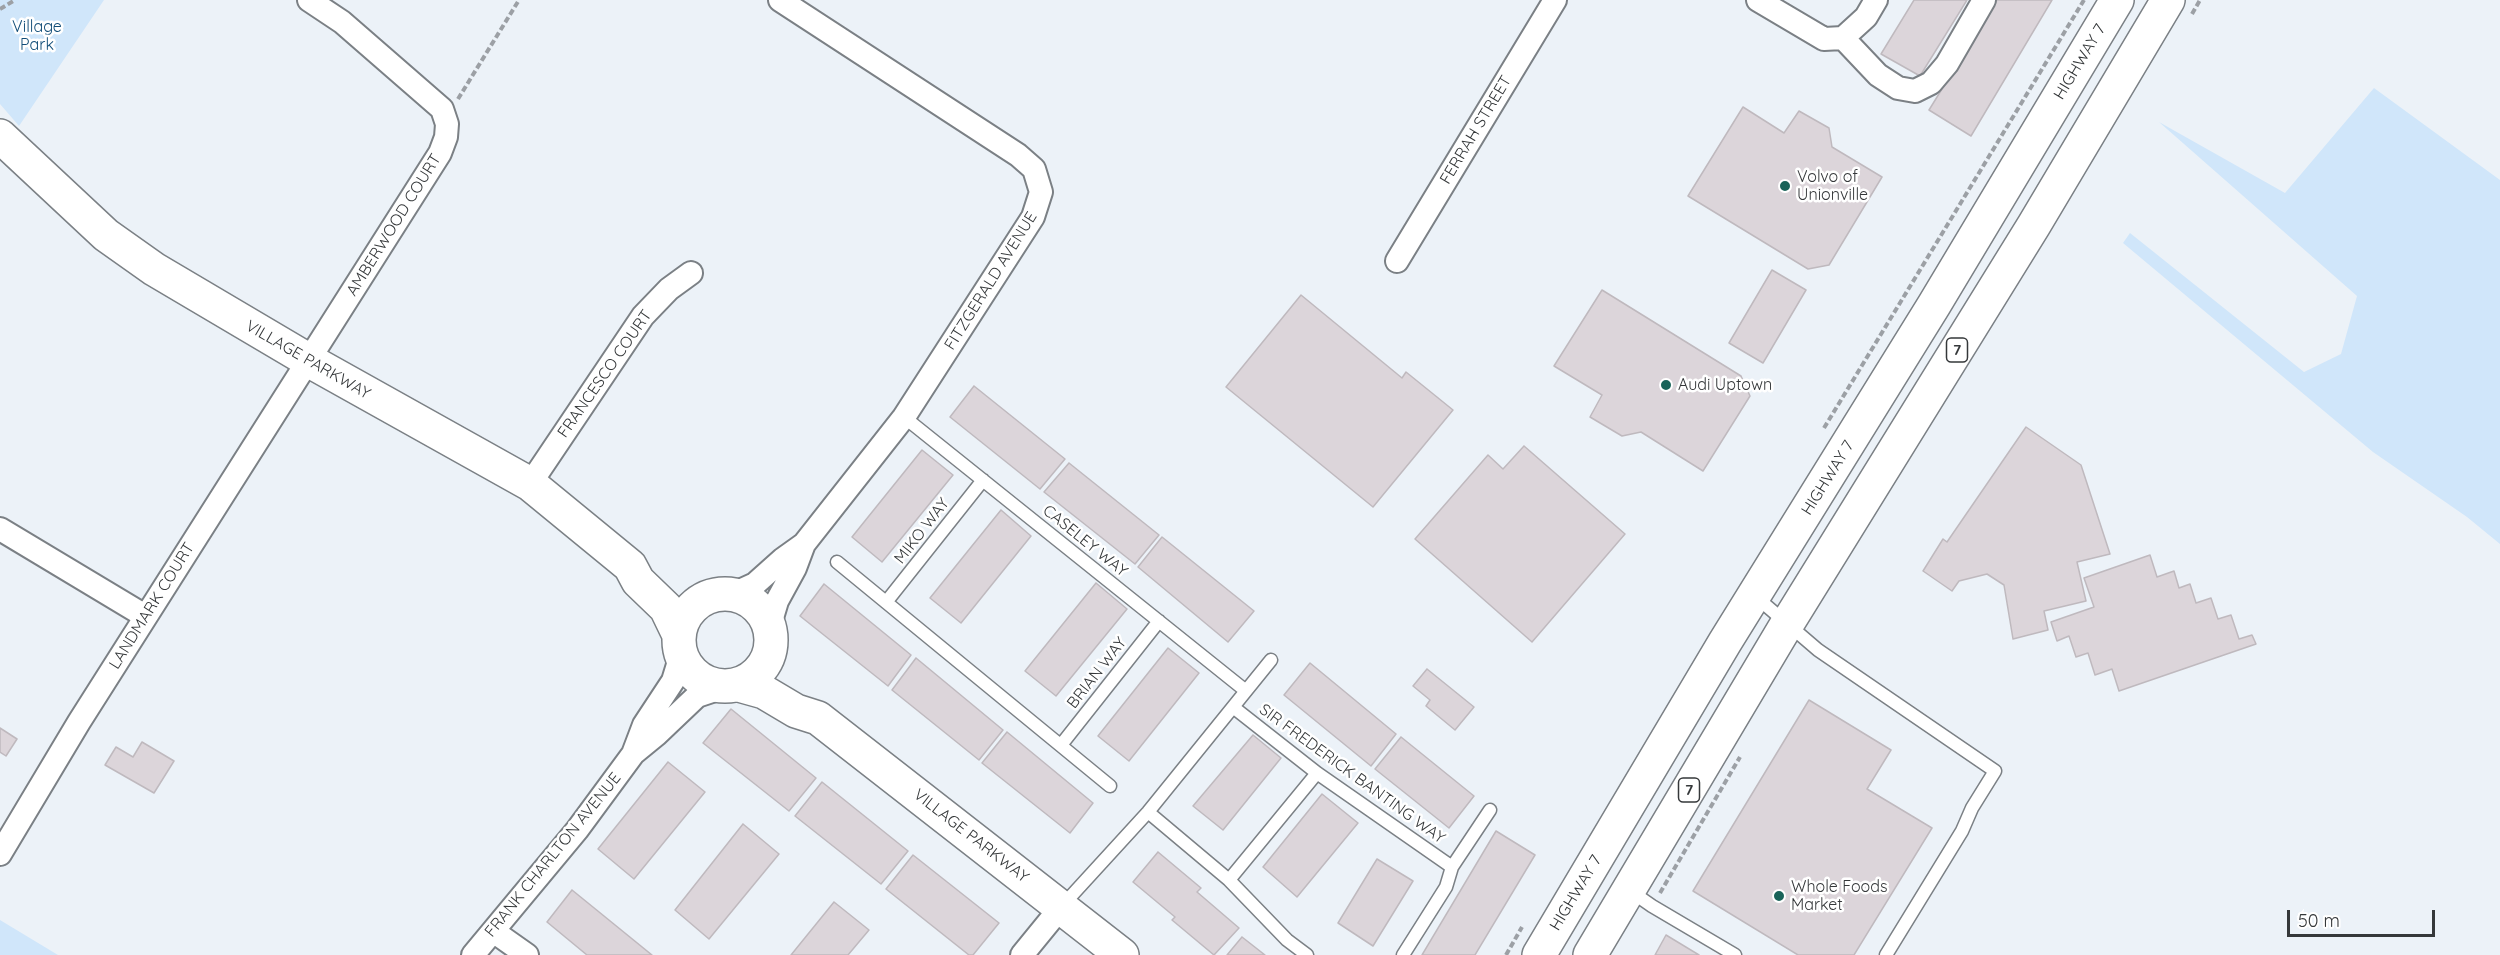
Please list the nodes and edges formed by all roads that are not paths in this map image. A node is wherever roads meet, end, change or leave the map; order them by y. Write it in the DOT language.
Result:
graph roads {
  1 [pos="309,0"];
  2 [pos="780,0"];
  3 [pos="1556,0"];
  4 [pos="1758,0"];
  5 [pos="1876,0"];
  6 [pos="1984,0"];
  7 [pos="2117,0"];
  8 [pos="2168,0"];
  9 [pos="1843,38"];
  10 [pos="0,136"];
  11 [pos="1397,261"];
  12 [pos="691,273"];
  13 [pos="308,360"];
  14 [pos="904,417"];
  15 [pos="983,480"];
  16 [pos="530,484"];
  17 [pos="0,529"];
  18 [pos="804,544"];
  19 [pos="837,562"];
  20 [pos="630,566"];
  21 [pos="721,595"];
  22 [pos="1755,596"];
  23 [pos="887,601"];
  24 [pos="145,616"];
  25 [pos="1159,621"];
  26 [pos="1787,624"];
  27 [pos="771,640"];
  28 [pos="680,645"];
  29 [pos="1271,660"];
  30 [pos="731,686"];
  31 [pos="1246,691"];
  32 [pos="1233,707"];
  33 [pos="818,718"];
  34 [pos="1061,745"];
  35 [pos="633,754"];
  36 [pos="1317,773"];
  37 [pos="1110,786"];
  38 [pos="1490,810"];
  39 [pos="1148,813"];
  40 [pos="0,854"];
  41 [pos="1452,867"];
  42 [pos="1229,880"];
  43 [pos="1629,890"];
  44 [pos="1062,906"];
  45 [pos="493,931"];
  46 [pos="472,955"];
  47 [pos="527,955"];
  48 [pos="1022,955"];
  49 [pos="1122,955"];
  50 [pos="1307,955"];
  51 [pos="1403,955"];
  52 [pos="1539,955"];
  53 [pos="1590,955"];
  54 [pos="1735,955"];
  55 [pos="1886,955"];
  1 -- 13 [label="street, AMBERWOOD COURT"];
  2 -- 14 [label="street, FITZGERALD AVENUE"];
  3 -- 11 [label="street, FERRAH STREET"];
  4 -- 9 [label="street"];
  5 -- 9 [label="street"];
  6 -- 9 [label="street"];
  7 -- 22 [label="main road, HIGHWAY 7"];
  8 -- 26 [label="main road, 7"];
  10 -- 13 [label="main road, VILLAGE PARKWAY"];
  12 -- 16 [label="street, FRANCESCO COURT"];
  13 -- 16 [label="main road, VILLAGE PARKWAY"];
  13 -- 24 [label="street, LANDMARK COURT"];
  14 -- 15 [label="lane, CASELEY WAY"];
  14 -- 18 [label="street, FITZGERALD AVENUE"];
  15 -- 23 [label="lane, MIKO WAY"];
  15 -- 25 [label="lane, CASELEY WAY"];
  16 -- 20 [label="main road, VILLAGE PARKWAY"];
  17 -- 24 [label="street"];
  18 -- 21 [label="street, FITZGERALD AVENUE"];
  18 -- 27 [label="street, FITZGERALD AVENUE"];
  19 -- 23 [label="lane"];
  20 -- 21 [label="main road, VILLAGE PARKWAY"];
  20 -- 28 [label="main road, VILLAGE PARKWAY"];
  21 -- 27 [label="main road"];
  21 -- 28 [label="main road"];
  22 -- 26 [label="lane"];
  22 -- 52 [label="main road, HIGHWAY 7"];
  23 -- 34 [label="lane"];
  24 -- 40 [label="street, LANDMARK COURT"];
  25 -- 31 [label="lane, CASELEY WAY"];
  25 -- 34 [label="lane, BRIAN WAY"];
  26 -- 43 [label="main road, 7"];
  26 -- 55 [label="lane"];
  27 -- 30 [label="main road"];
  27 -- 33 [label="main road, VILLAGE PARKWAY"];
  28 -- 30 [label="main road"];
  28 -- 35 [label="street, FRANK CHARLTON AVENUE"];
  29 -- 31 [label="lane"];
  30 -- 33 [label="main road, VILLAGE PARKWAY"];
  30 -- 35 [label="street, FRANK CHARLTON AVENUE"];
  31 -- 32 [label="lane"];
  32 -- 36 [label="lane, SIR FREDERICK BANTING WAY"];
  32 -- 39 [label="lane"];
  33 -- 44 [label="main road, VILLAGE PARKWAY"];
  34 -- 37 [label="lane"];
  35 -- 45 [label="street, FRANK CHARLTON AVENUE"];
  36 -- 41 [label="lane, SIR FREDERICK BANTING WAY"];
  36 -- 42 [label="lane"];
  38 -- 41 [label="lane"];
  39 -- 42 [label="lane"];
  39 -- 44 [label="lane"];
  41 -- 51 [label="lane"];
  42 -- 50 [label="lane"];
  43 -- 53 [label="main road, 7"];
  43 -- 54 [label="lane"];
  44 -- 48 [label="street"];
  44 -- 49 [label="main road, VILLAGE PARKWAY"];
  45 -- 46 [label="street, FRANK CHARLTON AVENUE"];
  45 -- 47 [label="street"];
}
